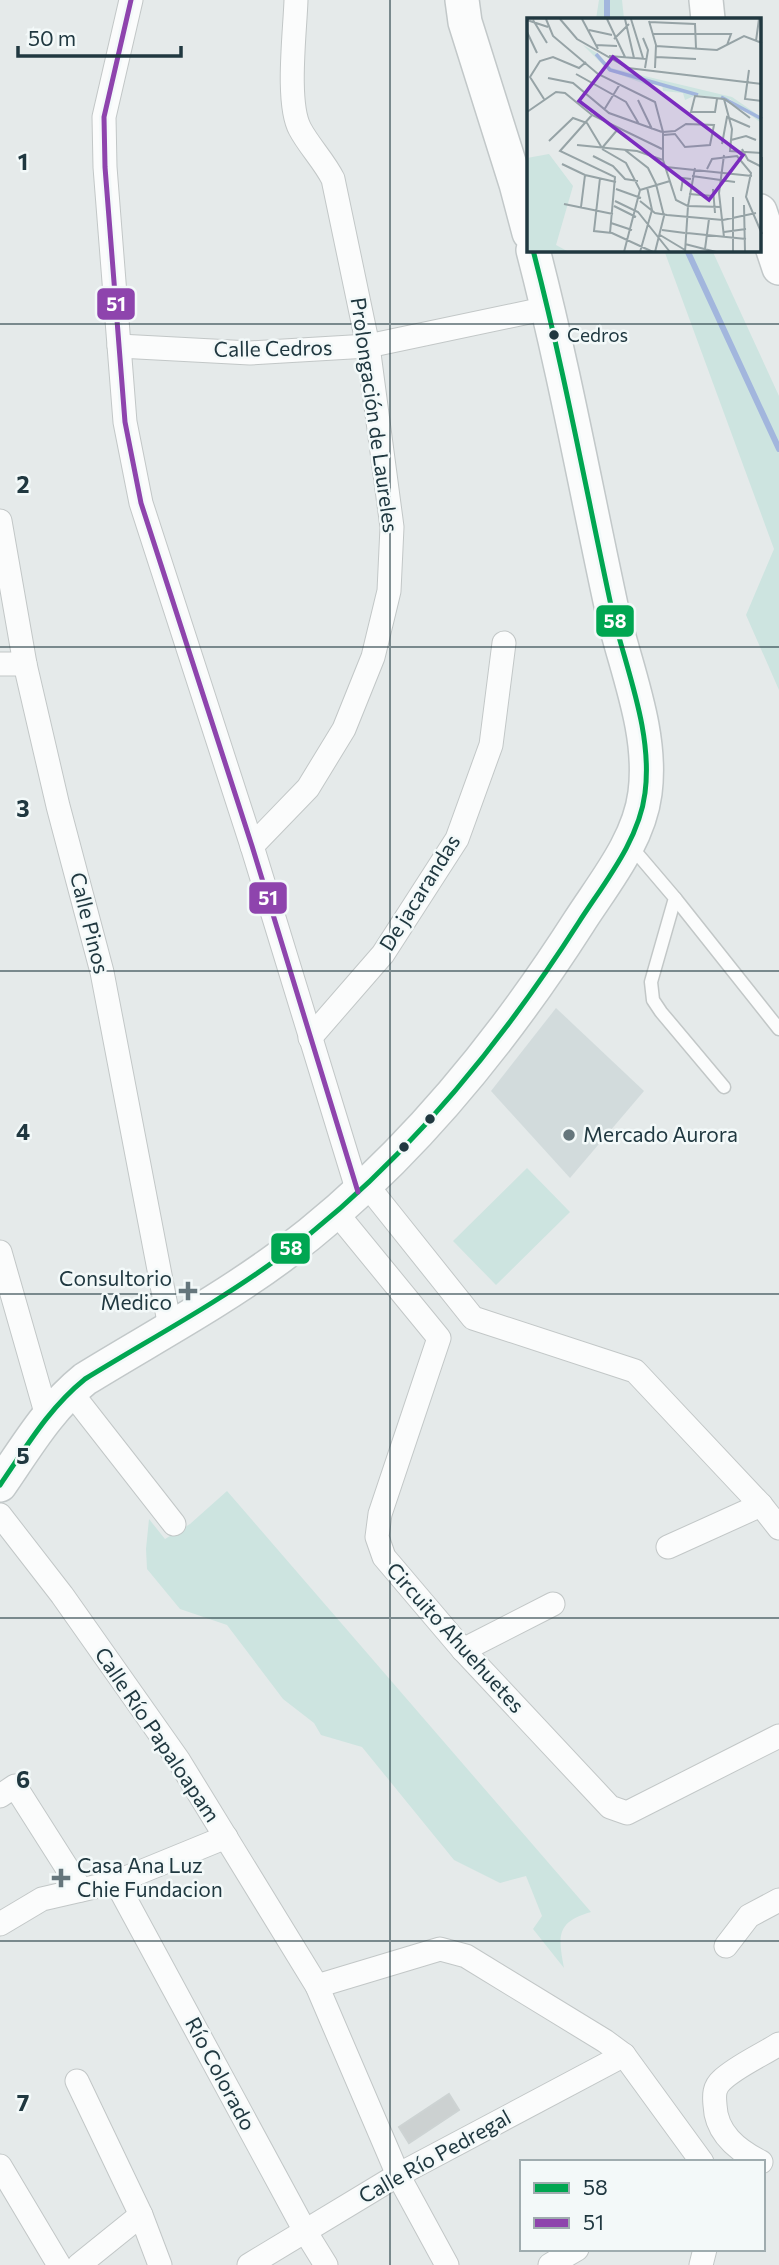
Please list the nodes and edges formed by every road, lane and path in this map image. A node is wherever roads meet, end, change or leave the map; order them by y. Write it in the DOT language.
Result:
graph roads {
  1 [pos="131,0"];
  2 [pos="296,0"];
  3 [pos="462,0"];
  4 [pos="706,0"];
  5 [pos="708,18"];
  6 [pos="762,217"];
  7 [pos="527,225"];
  8 [pos="534,252"];
  9 [pos="779,268"];
  10 [pos="548,307"];
  11 [pos="119,346"];
  12 [pos="368,346"];
  13 [pos="0,521"];
  14 [pos="504,643"];
  15 [pos="0,664"];
  16 [pos="25,664"];
  17 [pos="629,844"];
  18 [pos="252,845"];
  19 [pos="675,898"];
  20 [pos="779,1029"];
  21 [pos="310,1038"];
  22 [pos="724,1087"];
  23 [pos="353,1195"];
  24 [pos="0,1252"];
  25 [pos="170,1327"];
  26 [pos="70,1391"];
  27 [pos="47,1416"];
  28 [pos="0,1485"];
  29 [pos="761,1505"];
  30 [pos="0,1515"];
  31 [pos="174,1524"];
  32 [pos="779,1528"];
  33 [pos="668,1547"];
  34 [pos="553,1604"];
  35 [pos="463,1650"];
  36 [pos="779,1736"];
  37 [pos="7,1791"];
  38 [pos="226,1837"];
  39 [pos="117,1882"];
  40 [pos="81,1890"];
  41 [pos="779,1900"];
  42 [pos="0,1924"];
  43 [pos="726,1946"];
  44 [pos="317,1986"];
  45 [pos="779,2044"];
  46 [pos="624,2055"];
  47 [pos="77,2081"];
  48 [pos="701,2160"];
  49 [pos="757,2160"];
  50 [pos="0,2166"];
  51 [pos="398,2175"];
  52 [pos="141,2216"];
  53 [pos="305,2231"];
  54 [pos="574,2251"];
  55 [pos="59,2265"];
  56 [pos="79,2265"];
  57 [pos="160,2265"];
  58 [pos="249,2265"];
  59 [pos="326,2265"];
  60 [pos="447,2265"];
  61 [pos="550,2265"];
  1 -- 11 [label="street"];
  2 -- 12 [label="street, Prolongación de Laureles"];
  3 -- 7 [label="main road"];
  4 -- 5 [label="main road"];
  6 -- 9 [label="main road"];
  8 -- 10 [label="main road"];
  10 -- 12 [label="street, Calle Cedros"];
  10 -- 17 [label="main road"];
  11 -- 12 [label="street, Calle Cedros"];
  11 -- 18 [label="street"];
  12 -- 18 [label="street, Prolongación de Laureles"];
  13 -- 16 [label="street, Calle Pinos"];
  14 -- 21 [label="street, De jacarandas"];
  15 -- 16 [label="street"];
  16 -- 25 [label="street, Calle Pinos"];
  17 -- 19 [label="lane"];
  17 -- 23 [label="main road"];
  18 -- 21 [label="street"];
  19 -- 20 [label="lane"];
  19 -- 22 [label="lane"];
  21 -- 23 [label="street"];
  23 -- 25 [label="main road"];
  23 -- 29 [label="street"];
  23 -- 35 [label="street, Circuito Ahuehuetes"];
  24 -- 27 [label="street"];
  25 -- 26 [label="main road"];
  26 -- 27 [label="main road"];
  26 -- 31 [label="street"];
  27 -- 28 [label="main road"];
  29 -- 32 [label="street"];
  29 -- 33 [label="street"];
  30 -- 38 [label="street, Calle Río Papaloapam"];
  34 -- 35 [label="street"];
  35 -- 36 [label="street, Circuito Ahuehuetes"];
  37 -- 40 [label="street"];
  38 -- 39 [label="street"];
  38 -- 44 [label="street, Calle Río Papaloapam"];
  39 -- 40 [label="street"];
  39 -- 53 [label="street, Río Colorado"];
  40 -- 42 [label="street"];
  41 -- 43 [label="street"];
  44 -- 46 [label="street"];
  44 -- 51 [label="street, Calle Río Papaloapam"];
  45 -- 49 [label="street"];
  46 -- 48 [label="street"];
  46 -- 51 [label="street, Calle Río Pedregal"];
  47 -- 52 [label="street"];
  50 -- 55 [label="street"];
  51 -- 53 [label="street, Calle Río Pedregal"];
  51 -- 60 [label="street, Calle Río Papaloapam"];
  52 -- 56 [label="street"];
  52 -- 57 [label="street"];
  53 -- 58 [label="street, Calle Río Pedregal"];
  53 -- 59 [label="street, Río Colorado"];
  54 -- 61 [label="street"];
}
